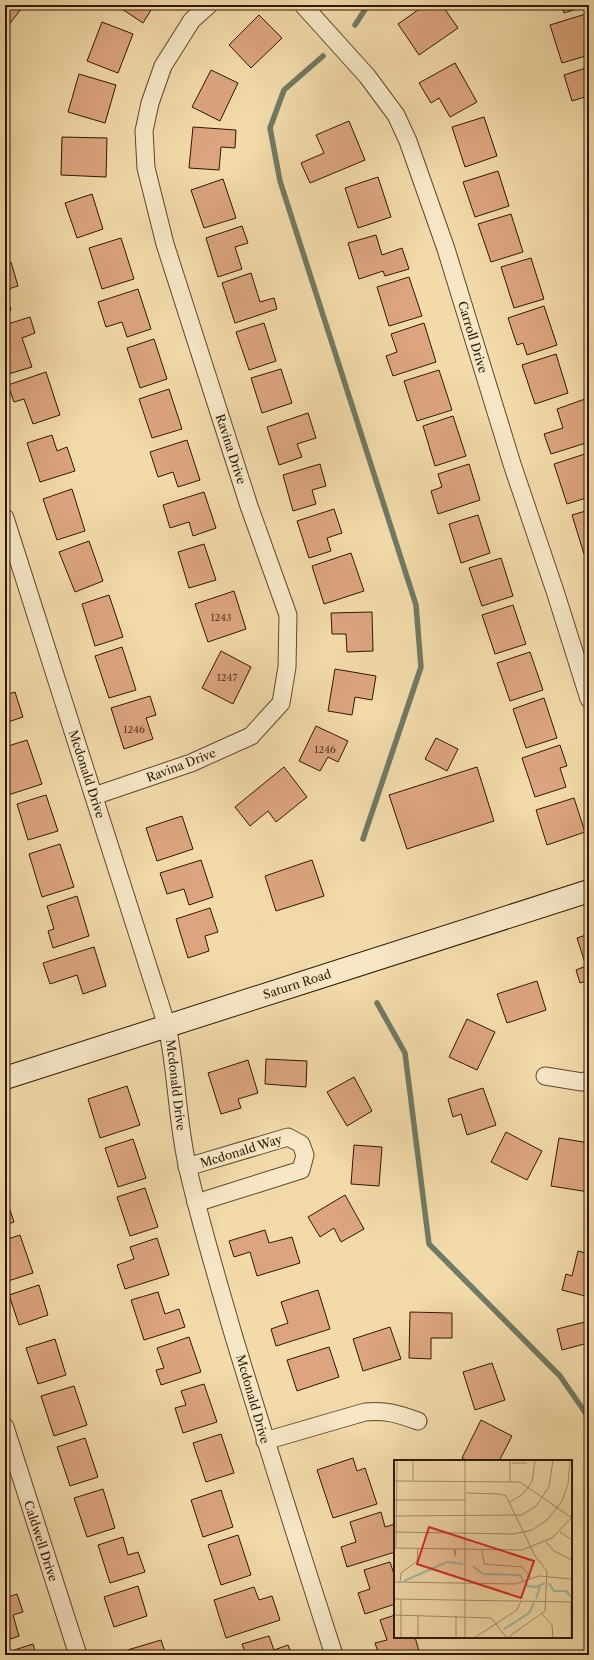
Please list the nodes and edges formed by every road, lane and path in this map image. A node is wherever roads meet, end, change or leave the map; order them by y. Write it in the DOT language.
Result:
graph roads {
  1 [pos="209,5"];
  2 [pos="303,5"];
  3 [pos="5,518"];
  4 [pos="589,699"];
  5 [pos="94,796"];
  6 [pos="589,891"];
  7 [pos="168,1026"];
  8 [pos="545,1076"];
  9 [pos="5,1078"];
  10 [pos="589,1080"];
  11 [pos="187,1167"];
  12 [pos="196,1203"];
  13 [pos="418,1421"];
  14 [pos="5,1427"];
  15 [pos="265,1441"];
  16 [pos="78,1655"];
  17 [pos="334,1655"];
  1 -- 5 [label="street, Ravina Drive"];
  2 -- 4 [label="street, Carroll Drive"];
  3 -- 5 [label="street, Mcdonald Drive"];
  5 -- 7 [label="street, Mcdonald Drive"];
  6 -- 7 [label="street, Saturn Road"];
  7 -- 9 [label="street, Saturn Road"];
  7 -- 11 [label="street, Mcdonald Drive"];
  8 -- 10 [label="street"];
  11 -- 12 [label="street, Mcdonald Drive"];
  11 -- 12 [label="street, Mcdonald Way"];
  12 -- 15 [label="street, Mcdonald Drive"];
  13 -- 15 [label="street"];
  14 -- 16 [label="street, Caldwell Drive"];
  15 -- 17 [label="street, Mcdonald Drive"];
}
